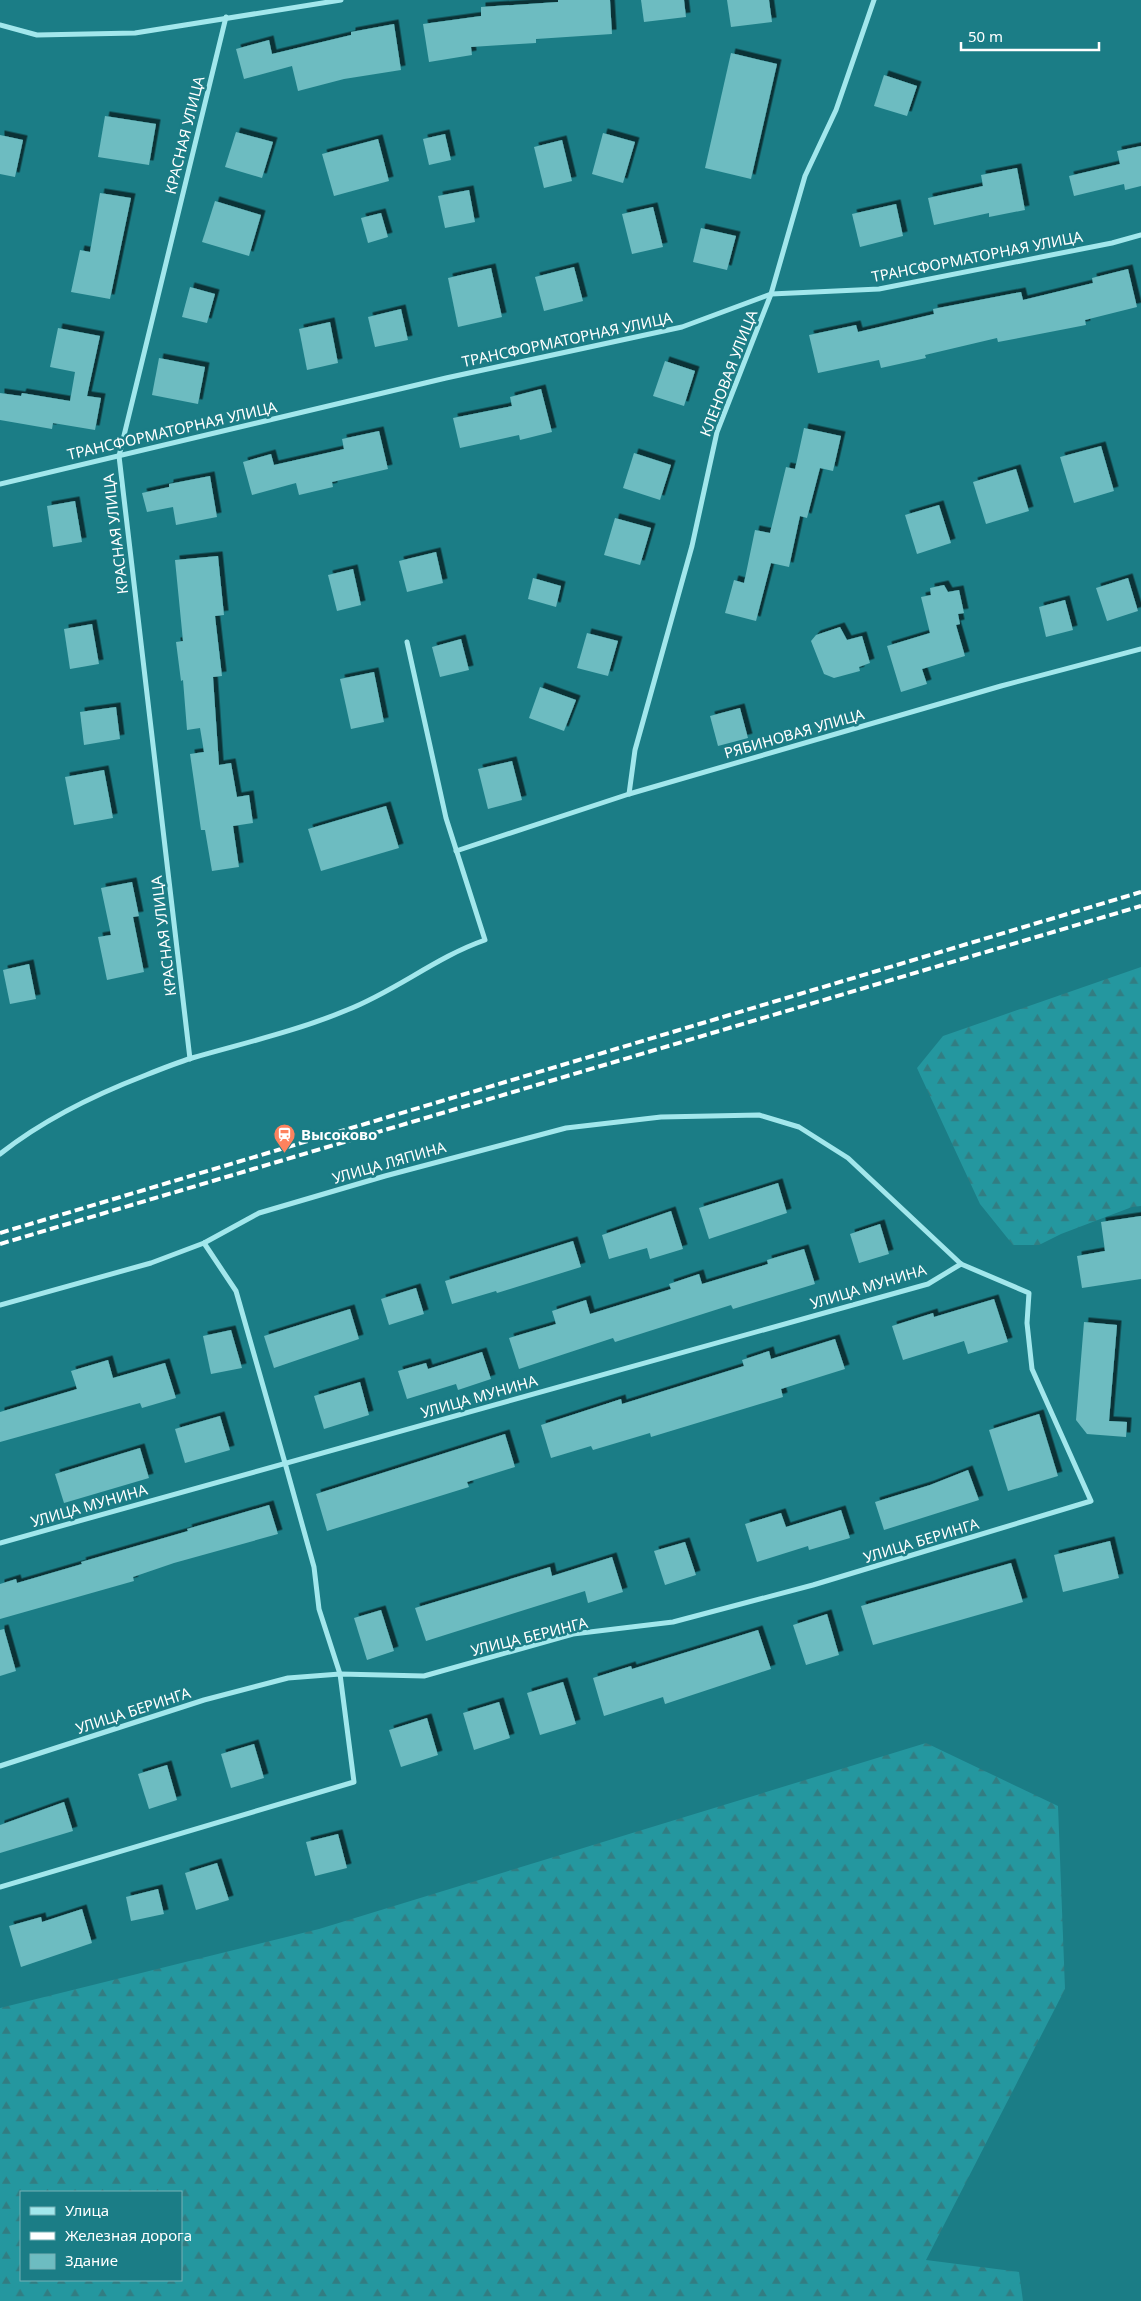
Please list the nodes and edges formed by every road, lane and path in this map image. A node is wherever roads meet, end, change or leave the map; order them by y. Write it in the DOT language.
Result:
graph roads {
  1 [pos="341,0"];
  2 [pos="874,0"];
  3 [pos="226,17"];
  4 [pos="0,25"];
  5 [pos="1141,235"];
  6 [pos="772,294"];
  7 [pos="119,456"];
  8 [pos="0,484"];
  9 [pos="407,642"];
  10 [pos="1141,649"];
  11 [pos="629,794"];
  12 [pos="456,851"];
  13 [pos="190,1059"];
  14 [pos="0,1154"];
  15 [pos="204,1243"];
  16 [pos="961,1264"];
  17 [pos="0,1305"];
  18 [pos="285,1463"];
  19 [pos="0,1543"];
  20 [pos="340,1674"];
  21 [pos="0,1766"];
  22 [pos="0,1887"];
  1 -- 3 [label="street"];
  2 -- 6 [label="street, КЛЕНОВАЯ УЛИЦА"];
  3 -- 4 [label="street"];
  3 -- 7 [label="street, КРАСНАЯ УЛИЦА"];
  5 -- 6 [label="street, ТРАНСФОРМАТОРНАЯ УЛИЦА"];
  6 -- 7 [label="street, ТРАНСФОРМАТОРНАЯ УЛИЦА"];
  6 -- 11 [label="street, КЛЕНОВАЯ УЛИЦА"];
  7 -- 8 [label="street, ТРАНСФОРМАТОРНАЯ УЛИЦА"];
  7 -- 13 [label="street, КРАСНАЯ УЛИЦА"];
  9 -- 12 [label="street"];
  10 -- 11 [label="street, РЯБИНОВАЯ УЛИЦА"];
  11 -- 12 [label="street, РЯБИНОВАЯ УЛИЦА"];
  12 -- 13 [label="street"];
  13 -- 14 [label="street"];
  15 -- 16 [label="street, УЛИЦА ЛЯПИНА"];
  15 -- 17 [label="street, УЛИЦА ЛЯПИНА"];
  15 -- 18 [label="street"];
  16 -- 18 [label="street, УЛИЦА МУНИНА"];
  16 -- 20 [label="street, УЛИЦА БЕРИНГА"];
  18 -- 19 [label="street, УЛИЦА МУНИНА"];
  18 -- 20 [label="street"];
  20 -- 21 [label="street, УЛИЦА БЕРИНГА"];
  20 -- 22 [label="street"];
}
